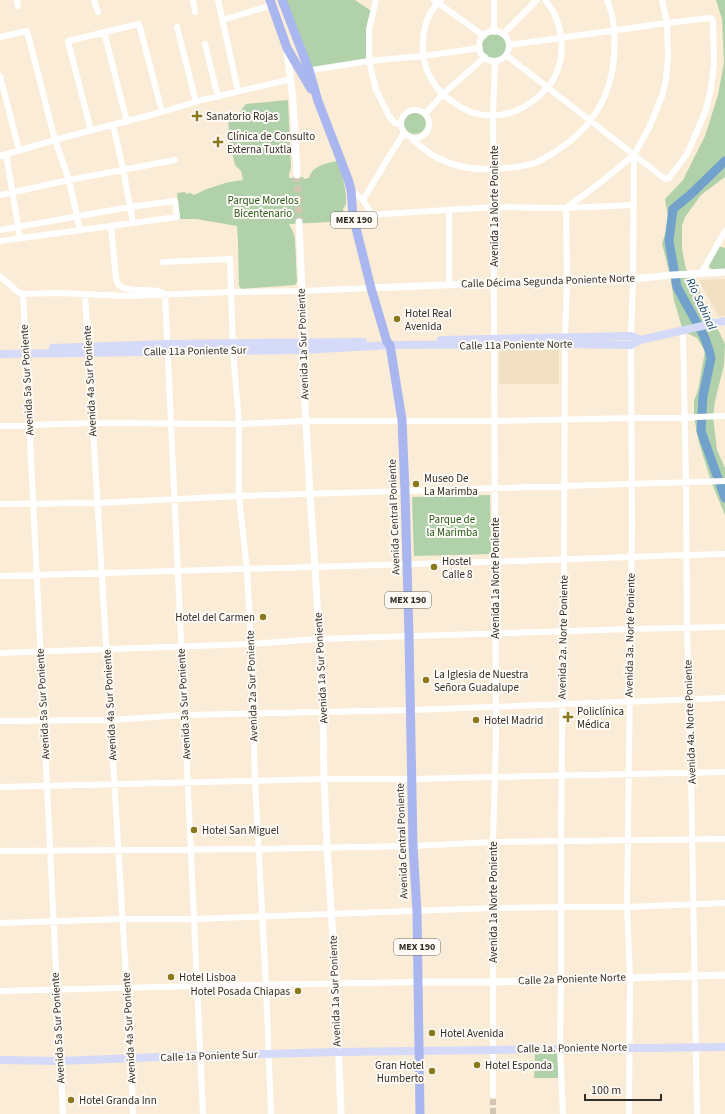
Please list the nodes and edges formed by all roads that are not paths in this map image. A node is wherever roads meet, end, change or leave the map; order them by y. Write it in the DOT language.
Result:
graph roads {
  1 [pos="94,0"];
  2 [pos="193,0"];
  3 [pos="218,0"];
  4 [pos="282,0"];
  5 [pos="376,0"];
  6 [pos="494,0"];
  7 [pos="537,0"];
  8 [pos="545,0"];
  9 [pos="607,0"];
  10 [pos="662,0"];
  11 [pos="438,1"];
  12 [pos="271,2"];
  13 [pos="98,12"];
  14 [pos="195,12"];
  15 [pos="223,20"];
  16 [pos="667,23"];
  17 [pos="177,27"];
  18 [pos="614,30"];
  19 [pos="104,32"];
  20 [pos="494,32"];
  21 [pos="503,34"];
  22 [pos="484,36"];
  23 [pos="0,38"];
  24 [pos="561,38"];
  25 [pos="205,44"];
  26 [pos="509,45"];
  27 [pos="287,48"];
  28 [pos="480,48"];
  29 [pos="506,55"];
  30 [pos="423,56"];
  31 [pos="484,57"];
  32 [pos="368,61"];
  33 [pos="496,61"];
  34 [pos="305,71"];
  35 [pos="0,76"];
  36 [pos="291,79"];
  37 [pos="548,87"];
  38 [pos="238,91"];
  39 [pos="443,94"];
  40 [pos="218,97"];
  41 [pos="196,102"];
  42 [pos="162,112"];
  43 [pos="425,114"];
  44 [pos="494,116"];
  45 [pos="591,121"];
  46 [pos="127,122"];
  47 [pos="401,124"];
  48 [pos="113,125"];
  49 [pos="91,131"];
  50 [pos="404,133"];
  51 [pos="412,138"];
  52 [pos="55,140"];
  53 [pos="20,150"];
  54 [pos="3,155"];
  55 [pos="634,155"];
  56 [pos="175,160"];
  57 [pos="123,169"];
  58 [pos="494,170"];
  59 [pos="297,175"];
  60 [pos="69,180"];
  61 [pos="351,190"];
  62 [pos="12,192"];
  63 [pos="0,195"];
  64 [pos="363,200"];
  65 [pos="634,205"];
  66 [pos="130,207"];
  67 [pos="494,207"];
  68 [pos="566,208"];
  69 [pos="449,210"];
  70 [pos="78,216"];
  71 [pos="353,216"];
  72 [pos="373,216"];
  73 [pos="299,222"];
  74 [pos="133,223"];
  75 [pos="111,226"];
  76 [pos="18,227"];
  77 [pos="0,230"];
  78 [pos="80,230"];
  79 [pos="725,231"];
  80 [pos="20,238"];
  81 [pos="0,241"];
  82 [pos="163,262"];
  83 [pos="725,272"];
  84 [pos="701,274"];
  85 [pos="0,276"];
  86 [pos="633,279"];
  87 [pos="567,280"];
  88 [pos="494,283"];
  89 [pos="449,285"];
  90 [pos="372,288"];
  91 [pos="302,291"];
  92 [pos="232,292"];
  93 [pos="23,294"];
  94 [pos="165,294"];
  95 [pos="85,295"];
  96 [pos="725,321"];
  97 [pos="683,331"];
  98 [pos="565,341"];
  99 [pos="631,341"];
  100 [pos="495,342"];
  101 [pos="388,343"];
  102 [pos="301,346"];
  103 [pos="167,347"];
  104 [pos="233,347"];
  105 [pos="0,348"];
  106 [pos="88,350"];
  107 [pos="26,351"];
  108 [pos="0,354"];
  109 [pos="725,416"];
  110 [pos="632,418"];
  111 [pos="685,418"];
  112 [pos="402,420"];
  113 [pos="565,420"];
  114 [pos="306,421"];
  115 [pos="495,421"];
  116 [pos="93,423"];
  117 [pos="171,423"];
  118 [pos="240,424"];
  119 [pos="29,425"];
  120 [pos="0,426"];
  121 [pos="725,481"];
  122 [pos="686,483"];
  123 [pos="632,485"];
  124 [pos="564,487"];
  125 [pos="494,489"];
  126 [pos="405,492"];
  127 [pos="310,495"];
  128 [pos="239,496"];
  129 [pos="174,499"];
  130 [pos="33,503"];
  131 [pos="98,503"];
  132 [pos="0,504"];
  133 [pos="725,554"];
  134 [pos="687,555"];
  135 [pos="631,556"];
  136 [pos="564,559"];
  137 [pos="494,561"];
  138 [pos="408,564"];
  139 [pos="315,566"];
  140 [pos="247,570"];
  141 [pos="178,571"];
  142 [pos="102,573"];
  143 [pos="36,575"];
  144 [pos="0,576"];
  145 [pos="725,627"];
  146 [pos="687,628"];
  147 [pos="631,629"];
  148 [pos="563,632"];
  149 [pos="495,634"];
  150 [pos="409,636"];
  151 [pos="319,639"];
  152 [pos="251,644"];
  153 [pos="181,647"];
  154 [pos="106,650"];
  155 [pos="40,652"];
  156 [pos="0,653"];
  157 [pos="725,698"];
  158 [pos="689,700"];
  159 [pos="630,702"];
  160 [pos="562,704"];
  161 [pos="496,706"];
  162 [pos="411,710"];
  163 [pos="323,711"];
  164 [pos="253,713"];
  165 [pos="184,715"];
  166 [pos="111,720"];
  167 [pos="0,721"];
  168 [pos="44,721"];
  169 [pos="725,772"];
  170 [pos="691,773"];
  171 [pos="629,774"];
  172 [pos="562,776"];
  173 [pos="495,777"];
  174 [pos="324,779"];
  175 [pos="412,779"];
  176 [pos="255,781"];
  177 [pos="188,782"];
  178 [pos="115,783"];
  179 [pos="47,786"];
  180 [pos="0,787"];
  181 [pos="725,839"];
  182 [pos="692,840"];
  183 [pos="561,841"];
  184 [pos="628,841"];
  185 [pos="493,842"];
  186 [pos="413,846"];
  187 [pos="327,847"];
  188 [pos="119,849"];
  189 [pos="191,849"];
  190 [pos="260,849"];
  191 [pos="50,850"];
  192 [pos="0,851"];
  193 [pos="725,903"];
  194 [pos="693,904"];
  195 [pos="561,907"];
  196 [pos="627,907"];
  197 [pos="493,908"];
  198 [pos="417,912"];
  199 [pos="332,914"];
  200 [pos="262,916"];
  201 [pos="194,919"];
  202 [pos="123,920"];
  203 [pos="53,922"];
  204 [pos="0,923"];
  205 [pos="725,975"];
  206 [pos="695,976"];
  207 [pos="630,977"];
  208 [pos="561,980"];
  209 [pos="418,982"];
  210 [pos="493,982"];
  211 [pos="336,984"];
  212 [pos="266,985"];
  213 [pos="197,986"];
  214 [pos="127,988"];
  215 [pos="57,990"];
  216 [pos="0,991"];
  217 [pos="725,1047"];
  218 [pos="629,1048"];
  219 [pos="696,1048"];
  220 [pos="493,1049"];
  221 [pos="560,1049"];
  222 [pos="418,1051"];
  223 [pos="338,1052"];
  224 [pos="270,1054"];
  225 [pos="200,1056"];
  226 [pos="131,1059"];
  227 [pos="0,1060"];
  228 [pos="60,1061"];
  229 [pos="493,1095"];
  230 [pos="63,1114"];
  231 [pos="133,1114"];
  232 [pos="203,1114"];
  233 [pos="271,1114"];
  234 [pos="341,1114"];
  235 [pos="420,1114"];
  236 [pos="563,1114"];
  237 [pos="629,1114"];
  238 [pos="697,1114"];
  1 -- 13 [label="street"];
  2 -- 14 [label="street"];
  3 -- 15 [label="street"];
  4 -- 34 [label="main road, MEX 190"];
  5 -- 32 [label="street"];
  6 -- 20 [label="street"];
  7 -- 21 [label="street"];
  8 -- 24 [label="street"];
  9 -- 18 [label="street"];
  10 -- 16 [label="street"];
  11 -- 22 [label="street"];
  11 -- 30 [label="street"];
  12 -- 15 [label="street"];
  12 -- 27 [label="main road, MEX 190"];
  15 -- 38 [label="street"];
  16 -- 18 [label="street"];
  16 -- 55 [label="street"];
  16 -- 55 [label="street"];
  17 -- 41 [label="street"];
  18 -- 24 [label="street"];
  18 -- 45 [label="street"];
  19 -- 42 [label="street"];
  19 -- 46 [label="street"];
  19 -- 49 [label="street"];
  20 -- 21 [label="street"];
  20 -- 22 [label="street"];
  21 -- 26 [label="street"];
  22 -- 28 [label="street"];
  23 -- 52 [label="street"];
  24 -- 26 [label="street"];
  24 -- 37 [label="street"];
  25 -- 40 [label="street"];
  26 -- 29 [label="street"];
  27 -- 34 [label="main road, MEX 190"];
  27 -- 36 [label="street"];
  28 -- 30 [label="street"];
  28 -- 31 [label="street"];
  29 -- 33 [label="street"];
  29 -- 37 [label="street"];
  30 -- 32 [label="street"];
  30 -- 39 [label="street"];
  31 -- 33 [label="street"];
  31 -- 39 [label="street"];
  32 -- 34 [label="street"];
  32 -- 47 [label="street"];
  33 -- 44 [label="street, Avenida 1a Norte Poniente"];
  34 -- 61 [label="main road, Avenida Central Poniente / MEX 190"];
  35 -- 53 [label="street"];
  36 -- 38 [label="street"];
  36 -- 59 [label="street"];
  37 -- 44 [label="street"];
  37 -- 45 [label="street"];
  38 -- 40 [label="street"];
  39 -- 43 [label="street"];
  39 -- 44 [label="street"];
  40 -- 41 [label="street"];
  41 -- 42 [label="street"];
  42 -- 46 [label="street"];
  43 -- 47 [label="street"];
  43 -- 51 [label="street"];
  44 -- 58 [label="street, Avenida 1a Norte Poniente"];
  45 -- 55 [label="street"];
  45 -- 58 [label="street"];
  46 -- 48 [label="street"];
  47 -- 50 [label="street"];
  48 -- 49 [label="street"];
  48 -- 57 [label="street"];
  49 -- 52 [label="street"];
  50 -- 51 [label="street"];
  50 -- 64 [label="street"];
  51 -- 58 [label="street"];
  52 -- 53 [label="street"];
  52 -- 60 [label="street"];
  53 -- 54 [label="street"];
  54 -- 62 [label="street"];
  55 -- 65 [label="street, Avenida 3a. Norte Poniente"];
  55 -- 68 [label="street"];
  56 -- 57 [label="street"];
  57 -- 60 [label="street"];
  57 -- 66 [label="street"];
  58 -- 67 [label="street, Avenida 1a Norte Poniente"];
  60 -- 62 [label="street"];
  60 -- 70 [label="street"];
  61 -- 64 [label="street"];
  61 -- 71 [label="main road, Avenida Central Poniente / MEX 190"];
  62 -- 63 [label="street"];
  62 -- 76 [label="street"];
  64 -- 72 [label="street"];
  65 -- 68 [label="street"];
  65 -- 86 [label="street, Avenida 3a. Norte Poniente"];
  66 -- 70 [label="street"];
  66 -- 74 [label="street"];
  66 -- 74 [label="street"];
  67 -- 68 [label="street"];
  67 -- 69 [label="street"];
  67 -- 88 [label="street, Avenida 1a Norte Poniente"];
  68 -- 87 [label="street, Avenida 2a. Norte Poniente"];
  69 -- 72 [label="street"];
  69 -- 89 [label="street"];
  70 -- 76 [label="street"];
  70 -- 78 [label="street"];
  71 -- 72 [label="street"];
  71 -- 90 [label="main road, Avenida Central Poniente / MEX 190"];
  73 -- 91 [label="street, Avenida 1a Sur Poniente"];
  74 -- 75 [label="street"];
  75 -- 78 [label="street"];
  75 -- 94 [label="street"];
  76 -- 77 [label="street"];
  76 -- 80 [label="street"];
  78 -- 80 [label="street"];
  79 -- 84 [label="street"];
  80 -- 81 [label="street"];
  82 -- 92 [label="street, Avenida 2a Sur Poniente"];
  83 -- 84 [label="street, Calle Décima Segunda Poniente Norte"];
  84 -- 86 [label="street, Calle Décima Segunda Poniente Norte"];
  85 -- 93 [label="street"];
  86 -- 87 [label="street, Calle Décima Segunda Poniente Norte"];
  86 -- 99 [label="street, Avenida 3a. Norte Poniente"];
  87 -- 88 [label="street, Calle Décima Segunda Poniente Norte"];
  87 -- 98 [label="street, Avenida 2a. Norte Poniente"];
  88 -- 89 [label="street, Calle Décima Segunda Poniente Norte"];
  88 -- 100 [label="street, Avenida 1a Norte Poniente"];
  89 -- 90 [label="street, Calle Décima Segunda Poniente Norte"];
  90 -- 91 [label="street"];
  90 -- 101 [label="main road, Avenida Central Poniente / MEX 190"];
  91 -- 92 [label="street"];
  91 -- 102 [label="street, Avenida 1a Sur Poniente"];
  92 -- 94 [label="street"];
  92 -- 104 [label="street, Avenida 2a Sur Poniente"];
  93 -- 95 [label="street"];
  93 -- 107 [label="street, Avenida 5a Sur Poniente"];
  94 -- 95 [label="street"];
  94 -- 103 [label="street, Avenida 3a Sur Poniente"];
  95 -- 106 [label="street, Avenida 4a Sur Poniente"];
  96 -- 97 [label="main road"];
  97 -- 99 [label="main road"];
  97 -- 111 [label="street, Avenida 4a. Norte Poniente"];
  98 -- 99 [label="main road, Calle 11a Poniente Norte"];
  98 -- 100 [label="main road, Calle 11a Poniente Norte"];
  98 -- 113 [label="street, Avenida 2a. Norte Poniente"];
  99 -- 110 [label="street, Avenida 3a. Norte Poniente"];
  100 -- 101 [label="main road, Calle 11a Poniente Norte"];
  100 -- 115 [label="street, Avenida 1a Norte Poniente"];
  101 -- 102 [label="main road, Calle 11a Poniente Sur"];
  101 -- 112 [label="main road, Avenida Central Poniente / MEX 190"];
  102 -- 104 [label="main road, Calle 11a Poniente Sur"];
  102 -- 114 [label="street, Avenida 1a Sur Poniente"];
  103 -- 104 [label="main road, Calle 11a Poniente Sur"];
  103 -- 106 [label="main road, Calle 11a Poniente Sur"];
  103 -- 117 [label="street, Avenida 3a Sur Poniente"];
  104 -- 118 [label="street, Avenida 2a Sur Poniente"];
  105 -- 107 [label="main road, Calle 11a Poniente Sur"];
  106 -- 107 [label="main road, Calle 11a Poniente Sur"];
  106 -- 116 [label="street, Avenida 4a Sur Poniente"];
  107 -- 108 [label="main road, Calle 11a Poniente Sur"];
  107 -- 119 [label="street, Avenida 5a Sur Poniente"];
  109 -- 111 [label="street"];
  110 -- 111 [label="street"];
  110 -- 113 [label="street"];
  110 -- 123 [label="street, Avenida 3a. Norte Poniente"];
  111 -- 122 [label="street, Avenida 4a. Norte Poniente"];
  112 -- 114 [label="street"];
  112 -- 115 [label="street"];
  112 -- 126 [label="main road, Avenida Central Poniente / MEX 190"];
  113 -- 115 [label="street"];
  113 -- 124 [label="street, Avenida 2a. Norte Poniente"];
  114 -- 118 [label="street"];
  114 -- 127 [label="street, Avenida 1a Sur Poniente"];
  115 -- 125 [label="street, Avenida 1a Norte Poniente"];
  116 -- 117 [label="street"];
  116 -- 119 [label="street"];
  116 -- 131 [label="street, Avenida 4a Sur Poniente"];
  117 -- 118 [label="street"];
  117 -- 129 [label="street, Avenida 3a Sur Poniente"];
  118 -- 128 [label="street, Avenida 2a Sur Poniente"];
  119 -- 120 [label="street"];
  119 -- 130 [label="street, Avenida 5a Sur Poniente"];
  121 -- 122 [label="street"];
  122 -- 123 [label="street"];
  122 -- 134 [label="street, Avenida 4a. Norte Poniente"];
  123 -- 124 [label="street"];
  123 -- 135 [label="street, Avenida 3a. Norte Poniente"];
  124 -- 125 [label="street"];
  124 -- 136 [label="street, Avenida 2a. Norte Poniente"];
  125 -- 126 [label="street"];
  125 -- 137 [label="street, Avenida 1a Norte Poniente"];
  126 -- 127 [label="street"];
  126 -- 138 [label="main road, Avenida Central Poniente / MEX 190"];
  127 -- 128 [label="street"];
  127 -- 139 [label="street, Avenida 1a Sur Poniente"];
  128 -- 129 [label="street"];
  128 -- 140 [label="street, Avenida 2a Sur Poniente"];
  129 -- 131 [label="street"];
  129 -- 141 [label="street, Avenida 3a Sur Poniente"];
  130 -- 131 [label="street"];
  130 -- 132 [label="street"];
  130 -- 143 [label="street, Avenida 5a Sur Poniente"];
  131 -- 142 [label="street, Avenida 4a Sur Poniente"];
  133 -- 134 [label="street"];
  134 -- 135 [label="street"];
  134 -- 146 [label="street, Avenida 4a. Norte Poniente"];
  135 -- 136 [label="street"];
  135 -- 147 [label="street, Avenida 3a. Norte Poniente"];
  136 -- 137 [label="street"];
  136 -- 148 [label="street, Avenida 2a. Norte Poniente"];
  137 -- 138 [label="street"];
  137 -- 149 [label="street, Avenida 1a Norte Poniente"];
  138 -- 139 [label="street"];
  138 -- 150 [label="main road, Avenida Central Poniente / MEX 190"];
  139 -- 140 [label="street"];
  139 -- 151 [label="street, Avenida 1a Sur Poniente"];
  140 -- 141 [label="street"];
  140 -- 152 [label="street, Avenida 2a Sur Poniente"];
  141 -- 142 [label="street"];
  141 -- 153 [label="street, Avenida 3a Sur Poniente"];
  142 -- 143 [label="street"];
  142 -- 154 [label="street, Avenida 4a Sur Poniente"];
  143 -- 144 [label="street"];
  143 -- 155 [label="street, Avenida 5a Sur Poniente"];
  145 -- 146 [label="street"];
  146 -- 147 [label="street"];
  146 -- 158 [label="street, Avenida 4a. Norte Poniente"];
  147 -- 148 [label="street"];
  147 -- 159 [label="street, Avenida 3a. Norte Poniente"];
  148 -- 149 [label="street"];
  148 -- 160 [label="street, Avenida 2a. Norte Poniente"];
  149 -- 150 [label="street"];
  149 -- 161 [label="street, Avenida 1a Norte Poniente"];
  150 -- 151 [label="street"];
  150 -- 162 [label="main road, Avenida Central Poniente / MEX 190"];
  151 -- 152 [label="street"];
  151 -- 163 [label="street, Avenida 1a Sur Poniente"];
  152 -- 153 [label="street"];
  152 -- 164 [label="street, Avenida 2a Sur Poniente"];
  153 -- 154 [label="street"];
  153 -- 165 [label="street, Avenida 3a Sur Poniente"];
  154 -- 155 [label="street"];
  154 -- 166 [label="street, Avenida 4a Sur Poniente"];
  155 -- 156 [label="street"];
  155 -- 168 [label="street, Avenida 5a Sur Poniente"];
  157 -- 158 [label="street"];
  158 -- 159 [label="street"];
  158 -- 170 [label="street, Avenida 4a. Norte Poniente"];
  159 -- 160 [label="street"];
  159 -- 171 [label="street, Avenida 3a. Norte Poniente"];
  160 -- 161 [label="street"];
  160 -- 172 [label="street, Avenida 2a. Norte Poniente"];
  161 -- 162 [label="street"];
  161 -- 173 [label="street, Avenida 1a Norte Poniente"];
  162 -- 163 [label="street"];
  162 -- 175 [label="main road, Avenida Central Poniente / MEX 190"];
  163 -- 164 [label="street"];
  163 -- 174 [label="street, Avenida 1a Sur Poniente"];
  164 -- 165 [label="street"];
  164 -- 176 [label="street, Avenida 2a Sur Poniente"];
  165 -- 166 [label="street"];
  165 -- 177 [label="street, Avenida 3a Sur Poniente"];
  166 -- 168 [label="street"];
  166 -- 178 [label="street, Avenida 4a Sur Poniente"];
  167 -- 168 [label="street"];
  168 -- 179 [label="street, Avenida 5a Sur Poniente"];
  169 -- 170 [label="street"];
  170 -- 171 [label="street"];
  170 -- 182 [label="street, Avenida 4a. Norte Poniente"];
  171 -- 172 [label="street"];
  171 -- 184 [label="street, Avenida 3a. Norte Poniente"];
  172 -- 173 [label="street"];
  172 -- 183 [label="street, Avenida 2a. Norte Poniente"];
  173 -- 175 [label="street"];
  173 -- 185 [label="street, Avenida 1a Norte Poniente"];
  174 -- 175 [label="street"];
  174 -- 176 [label="street"];
  174 -- 187 [label="street, Avenida 1a Sur Poniente"];
  175 -- 186 [label="main road, Avenida Central Poniente / MEX 190"];
  176 -- 177 [label="street"];
  176 -- 190 [label="street, Avenida 2a Sur Poniente"];
  177 -- 178 [label="street"];
  177 -- 189 [label="street, Avenida 3a Sur Poniente"];
  178 -- 179 [label="street"];
  178 -- 188 [label="street, Avenida 4a Sur Poniente"];
  179 -- 180 [label="street"];
  179 -- 191 [label="street, Avenida 5a Sur Poniente"];
  181 -- 182 [label="street"];
  182 -- 184 [label="street"];
  182 -- 194 [label="street, Avenida 4a. Norte Poniente"];
  183 -- 184 [label="street"];
  183 -- 185 [label="street"];
  183 -- 195 [label="street, Avenida 2a. Norte Poniente"];
  184 -- 196 [label="street, Avenida 3a. Norte Poniente"];
  185 -- 186 [label="street"];
  185 -- 197 [label="street, Avenida 1a Norte Poniente"];
  186 -- 187 [label="street"];
  186 -- 198 [label="main road, Avenida Central Poniente / MEX 190"];
  187 -- 190 [label="street"];
  187 -- 199 [label="street, Avenida 1a Sur Poniente"];
  188 -- 189 [label="street"];
  188 -- 191 [label="street"];
  188 -- 202 [label="street, Avenida 4a Sur Poniente"];
  189 -- 190 [label="street"];
  189 -- 201 [label="street, Avenida 3a Sur Poniente"];
  190 -- 200 [label="street, Avenida 2a Sur Poniente"];
  191 -- 192 [label="street"];
  191 -- 203 [label="street, Avenida 5a Sur Poniente"];
  193 -- 194 [label="street"];
  194 -- 196 [label="street"];
  194 -- 206 [label="street, Avenida 4a. Norte Poniente"];
  195 -- 196 [label="street"];
  195 -- 197 [label="street"];
  195 -- 208 [label="street, Avenida 2a. Norte Poniente"];
  196 -- 207 [label="street, Avenida 3a. Norte Poniente"];
  197 -- 198 [label="street"];
  197 -- 210 [label="street, Avenida 1a Norte Poniente"];
  198 -- 199 [label="street"];
  198 -- 209 [label="main road, Avenida Central Poniente / MEX 190"];
  199 -- 200 [label="street"];
  199 -- 211 [label="street, Avenida 1a Sur Poniente"];
  200 -- 201 [label="street"];
  200 -- 212 [label="street, Avenida 2a Sur Poniente"];
  201 -- 202 [label="street"];
  201 -- 213 [label="street, Avenida 3a Sur Poniente"];
  202 -- 203 [label="street"];
  202 -- 214 [label="street, Avenida 4a Sur Poniente"];
  203 -- 204 [label="street"];
  203 -- 215 [label="street, Avenida 5a Sur Poniente"];
  205 -- 206 [label="street, Calle 2a Poniente Norte"];
  206 -- 207 [label="street, Calle 2a Poniente Norte"];
  206 -- 219 [label="street, Avenida 4a. Norte Poniente"];
  207 -- 208 [label="street, Calle 2a Poniente Norte"];
  207 -- 218 [label="street, Avenida 3a. Norte Poniente"];
  208 -- 210 [label="street, Calle 2a Poniente Norte"];
  208 -- 221 [label="street, Avenida 2a. Norte Poniente"];
  209 -- 210 [label="street, Calle 2a Poniente Norte"];
  209 -- 211 [label="street"];
  209 -- 222 [label="main road, Avenida Central Poniente / MEX 190"];
  210 -- 220 [label="street, Avenida 1a Norte Poniente"];
  211 -- 212 [label="street"];
  211 -- 223 [label="street, Avenida 1a Sur Poniente"];
  212 -- 213 [label="street"];
  212 -- 224 [label="street, Avenida 2a Sur Poniente"];
  213 -- 214 [label="street"];
  213 -- 225 [label="street, Avenida 3a Sur Poniente"];
  214 -- 215 [label="street"];
  214 -- 226 [label="street, Avenida 4a Sur Poniente"];
  215 -- 216 [label="street"];
  215 -- 228 [label="street, Avenida 5a Sur Poniente"];
  217 -- 219 [label="main road, Calle 1a. Poniente Norte"];
  218 -- 219 [label="main road, Calle 1a. Poniente Norte"];
  218 -- 221 [label="main road, Calle 1a. Poniente Norte"];
  218 -- 237 [label="street, Avenida 3a. Norte Poniente"];
  219 -- 238 [label="street, Avenida 4a. Norte Poniente"];
  220 -- 221 [label="main road, Calle 1a. Poniente Norte"];
  220 -- 222 [label="main road, Calle 1a. Poniente Norte"];
  220 -- 229 [label="street, Avenida 1a Norte Poniente"];
  221 -- 236 [label="street, Avenida 2a. Norte Poniente"];
  222 -- 223 [label="main road, Calle 1a Poniente Sur"];
  222 -- 235 [label="main road, Avenida Central Poniente / MEX 190"];
  223 -- 224 [label="main road, Calle 1a Poniente Sur"];
  223 -- 234 [label="street, Avenida 1a Sur Poniente"];
  224 -- 225 [label="main road, Calle 1a Poniente Sur"];
  224 -- 233 [label="street, Avenida 2a Sur Poniente"];
  225 -- 226 [label="main road, Calle 1a Poniente Sur"];
  225 -- 232 [label="street, Avenida 3a Sur Poniente"];
  226 -- 228 [label="main road, Calle 1a Poniente Sur"];
  226 -- 231 [label="street, Avenida 4a Sur Poniente"];
  227 -- 228 [label="main road, Calle 1a Poniente Sur"];
  228 -- 230 [label="street, Avenida 5a Sur Poniente"];
}
